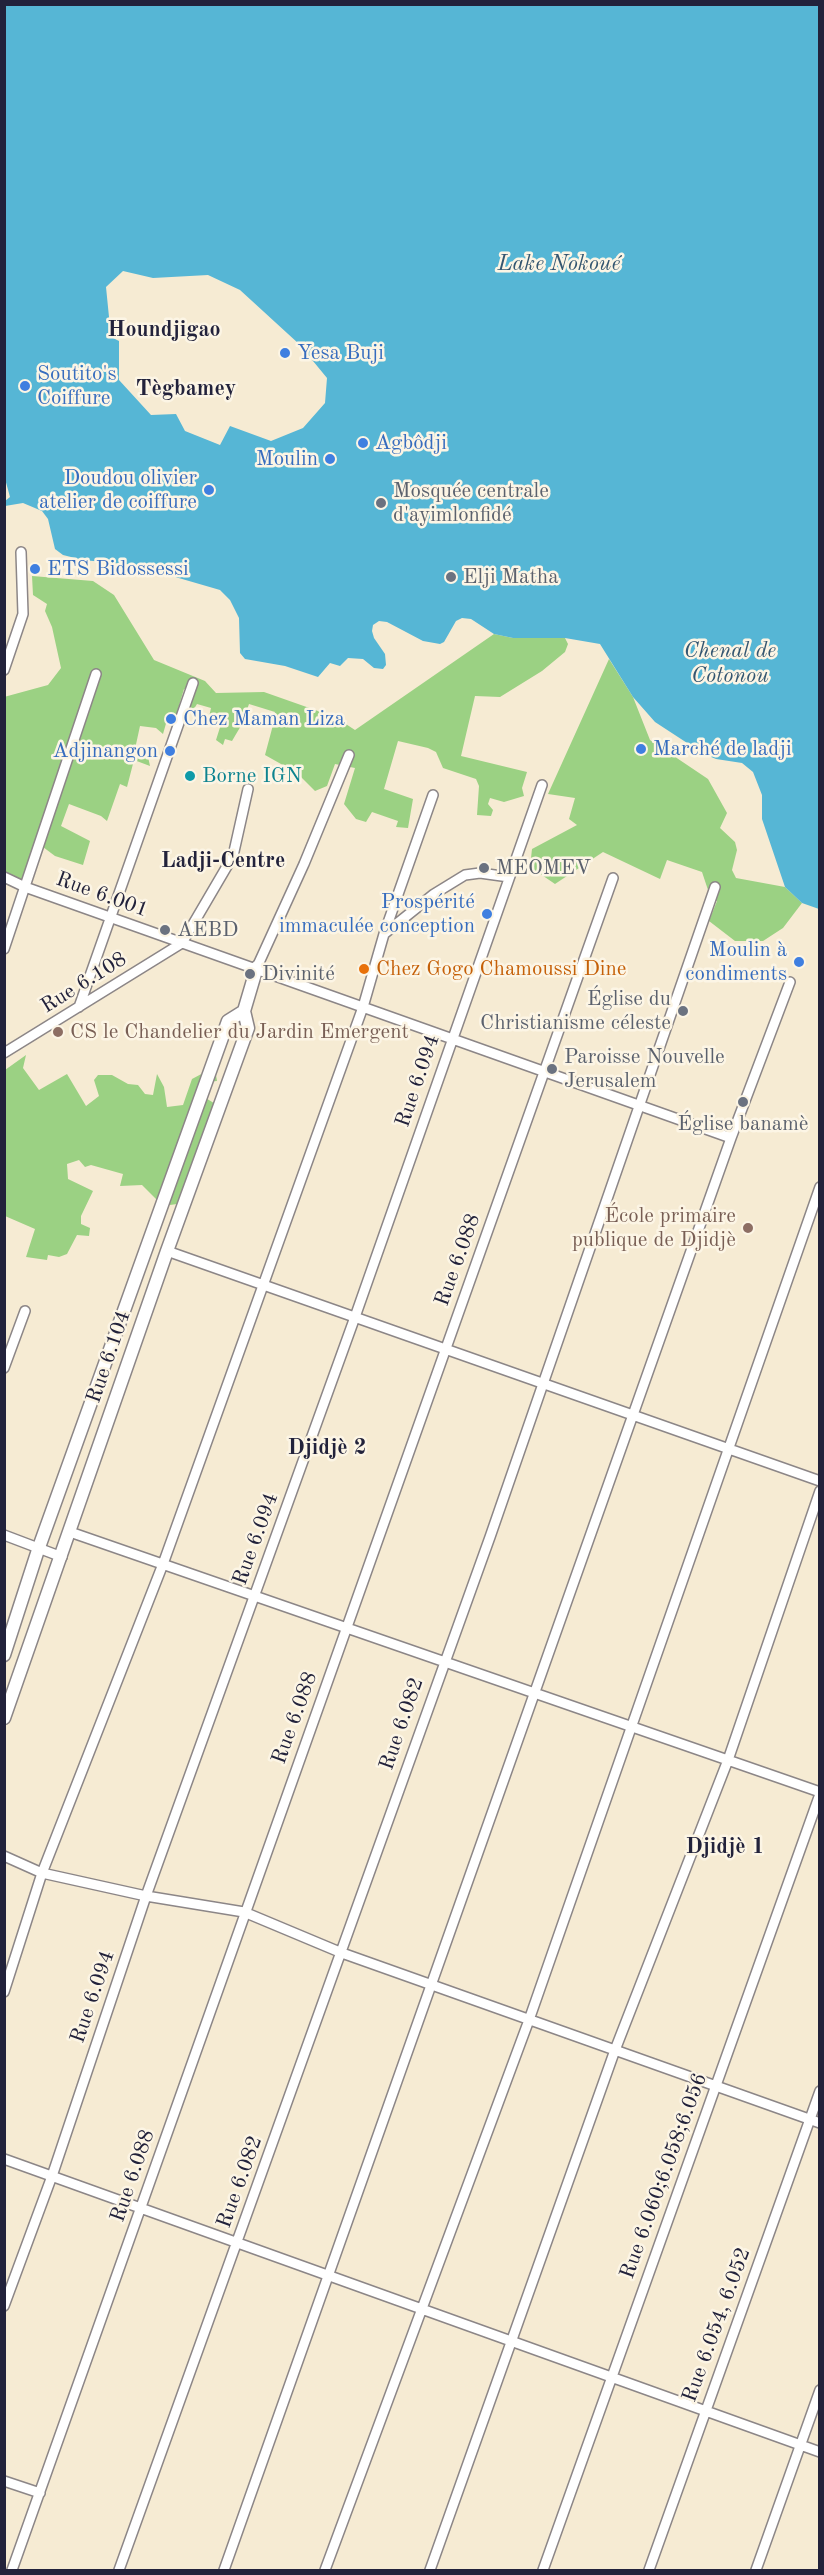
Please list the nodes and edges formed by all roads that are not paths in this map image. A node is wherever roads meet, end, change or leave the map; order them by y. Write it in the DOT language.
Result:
graph roads {
  1 [pos="21,552"];
  2 [pos="4,670"];
  3 [pos="96,674"];
  4 [pos="193,683"];
  5 [pos="349,755"];
  6 [pos="542,785"];
  7 [pos="248,789"];
  8 [pos="433,795"];
  9 [pos="4,877"];
  10 [pos="509,877"];
  11 [pos="613,878"];
  12 [pos="25,887"];
  13 [pos="715,887"];
  14 [pos="111,917"];
  15 [pos="384,934"];
  16 [pos="182,943"];
  17 [pos="4,949"];
  18 [pos="257,967"];
  19 [pos="790,982"];
  20 [pos="79,1007"];
  21 [pos="363,1007"];
  22 [pos="244,1011"];
  23 [pos="452,1038"];
  24 [pos="4,1053"];
  25 [pos="544,1071"];
  26 [pos="639,1105"];
  27 [pos="731,1138"];
  28 [pos="819,1187"];
  29 [pos="167,1251"];
  30 [pos="262,1284"];
  31 [pos="25,1311"];
  32 [pos="355,1317"];
  33 [pos="446,1349"];
  34 [pos="4,1368"];
  35 [pos="542,1383"];
  36 [pos="635,1416"];
  37 [pos="728,1449"];
  38 [pos="819,1481"];
  39 [pos="819,1491"];
  40 [pos="70,1532"];
  41 [pos="4,1535"];
  42 [pos="38,1550"];
  43 [pos="62,1557"];
  44 [pos="163,1564"];
  45 [pos="255,1595"];
  46 [pos="347,1628"];
  47 [pos="7,1639"];
  48 [pos="4,1655"];
  49 [pos="443,1661"];
  50 [pos="535,1693"];
  51 [pos="4,1718"];
  52 [pos="630,1726"];
  53 [pos="728,1760"];
  54 [pos="819,1793"];
  55 [pos="4,1856"];
  56 [pos="42,1874"];
  57 [pos="146,1896"];
  58 [pos="244,1912"];
  59 [pos="342,1953"];
  60 [pos="433,1985"];
  61 [pos="4,1992"];
  62 [pos="529,2020"];
  63 [pos="615,2050"];
  64 [pos="715,2086"];
  65 [pos="819,2091"];
  66 [pos="809,2120"];
  67 [pos="819,2123"];
  68 [pos="4,2159"];
  69 [pos="52,2176"];
  70 [pos="141,2208"];
  71 [pos="237,2243"];
  72 [pos="330,2276"];
  73 [pos="4,2306"];
  74 [pos="422,2309"];
  75 [pos="510,2341"];
  76 [pos="612,2377"];
  77 [pos="819,2390"];
  78 [pos="706,2411"];
  79 [pos="799,2444"];
  80 [pos="819,2452"];
  81 [pos="4,2481"];
  82 [pos="40,2493"];
  83 [pos="12,2571"];
  84 [pos="119,2571"];
  85 [pos="224,2571"];
  86 [pos="325,2571"];
  87 [pos="430,2571"];
  88 [pos="543,2571"];
  89 [pos="649,2571"];
  90 [pos="756,2571"];
  1 -- 2 [label="street"];
  3 -- 12 [label="street"];
  4 -- 14 [label="street"];
  5 -- 18 [label="street"];
  6 -- 10 [label="street, Rue 6.094"];
  7 -- 16 [label="street"];
  8 -- 15 [label="street"];
  9 -- 12 [label="street, Rue 6.001"];
  10 -- 15 [label="street"];
  10 -- 23 [label="street, Rue 6.094"];
  11 -- 25 [label="street, Rue 6.088"];
  12 -- 14 [label="street, Rue 6.001"];
  12 -- 17 [label="street"];
  13 -- 26 [label="street, Rue 6.082"];
  14 -- 16 [label="street, Rue 6.001"];
  14 -- 20 [label="street"];
  15 -- 21 [label="street"];
  16 -- 18 [label="street, Rue 6.001"];
  16 -- 20 [label="street, Rue 6.108"];
  18 -- 21 [label="street, Rue 6.001"];
  18 -- 22 [label="street, Rue 6.104"];
  19 -- 27 [label="street"];
  20 -- 24 [label="street, Rue 6.108"];
  21 -- 23 [label="street, Rue 6.001"];
  21 -- 30 [label="street"];
  22 -- 29 [label="street, Rue 6.104"];
  22 -- 42 [label="street, Rue 6.104"];
  23 -- 25 [label="street, Rue 6.001"];
  23 -- 32 [label="street, Rue 6.094"];
  25 -- 26 [label="street, Rue 6.001"];
  25 -- 33 [label="street, Rue 6.088"];
  26 -- 27 [label="street, Rue 6.001"];
  26 -- 35 [label="street, Rue 6.082"];
  27 -- 36 [label="street"];
  28 -- 37 [label="street"];
  29 -- 30 [label="street"];
  29 -- 40 [label="street, Rue 6.104"];
  30 -- 32 [label="street"];
  30 -- 44 [label="street"];
  31 -- 34 [label="street"];
  32 -- 33 [label="street"];
  32 -- 45 [label="street, Rue 6.094"];
  33 -- 35 [label="street"];
  33 -- 46 [label="street, Rue 6.088"];
  35 -- 36 [label="street"];
  35 -- 49 [label="street, Rue 6.082"];
  36 -- 37 [label="street"];
  36 -- 50 [label="street"];
  37 -- 38 [label="street"];
  37 -- 52 [label="street"];
  39 -- 53 [label="street"];
  40 -- 43 [label="street, Rue 6.104"];
  40 -- 44 [label="street"];
  41 -- 42 [label="street"];
  42 -- 43 [label="street"];
  42 -- 47 [label="street, Rue 6.104"];
  43 -- 51 [label="street, Rue 6.104"];
  44 -- 45 [label="street"];
  44 -- 56 [label="street"];
  45 -- 46 [label="street"];
  45 -- 57 [label="street, Rue 6.094"];
  46 -- 49 [label="street"];
  46 -- 58 [label="street, Rue 6.088"];
  47 -- 48 [label="street, Rue 6.104"];
  49 -- 50 [label="street"];
  49 -- 59 [label="street, Rue 6.082"];
  50 -- 52 [label="street"];
  50 -- 60 [label="street"];
  52 -- 53 [label="street"];
  52 -- 62 [label="street"];
  53 -- 54 [label="street"];
  53 -- 63 [label="street"];
  54 -- 64 [label="street, Rue 6.060;6.058;6.056"];
  55 -- 56 [label="street"];
  56 -- 57 [label="street"];
  56 -- 61 [label="street"];
  57 -- 58 [label="street"];
  57 -- 69 [label="street, Rue 6.094"];
  58 -- 59 [label="street"];
  58 -- 70 [label="street, Rue 6.088"];
  59 -- 60 [label="street"];
  59 -- 71 [label="street, Rue 6.082"];
  60 -- 62 [label="street"];
  60 -- 72 [label="street"];
  62 -- 63 [label="street"];
  62 -- 74 [label="street"];
  63 -- 64 [label="street"];
  63 -- 75 [label="street"];
  64 -- 66 [label="street"];
  64 -- 76 [label="street, Rue 6.060;6.058;6.056"];
  65 -- 66 [label="street, Rue 6.054, 6.052"];
  66 -- 67 [label="street"];
  66 -- 78 [label="street, Rue 6.054, 6.052"];
  68 -- 69 [label="street"];
  69 -- 70 [label="street"];
  69 -- 73 [label="street, Rue 6.094"];
  70 -- 71 [label="street"];
  70 -- 82 [label="street, Rue 6.088"];
  71 -- 72 [label="street"];
  71 -- 84 [label="street, Rue 6.082"];
  72 -- 74 [label="street"];
  72 -- 85 [label="street"];
  74 -- 75 [label="street"];
  74 -- 86 [label="street"];
  75 -- 76 [label="street"];
  75 -- 87 [label="street"];
  76 -- 78 [label="street"];
  76 -- 88 [label="street, Rue 6.060;6.058;6.056"];
  77 -- 79 [label="street"];
  78 -- 79 [label="street"];
  78 -- 89 [label="street, Rue 6.054, 6.052"];
  79 -- 80 [label="street"];
  79 -- 90 [label="street"];
  81 -- 82 [label="street"];
  82 -- 83 [label="street, Rue 6.088"];
}
